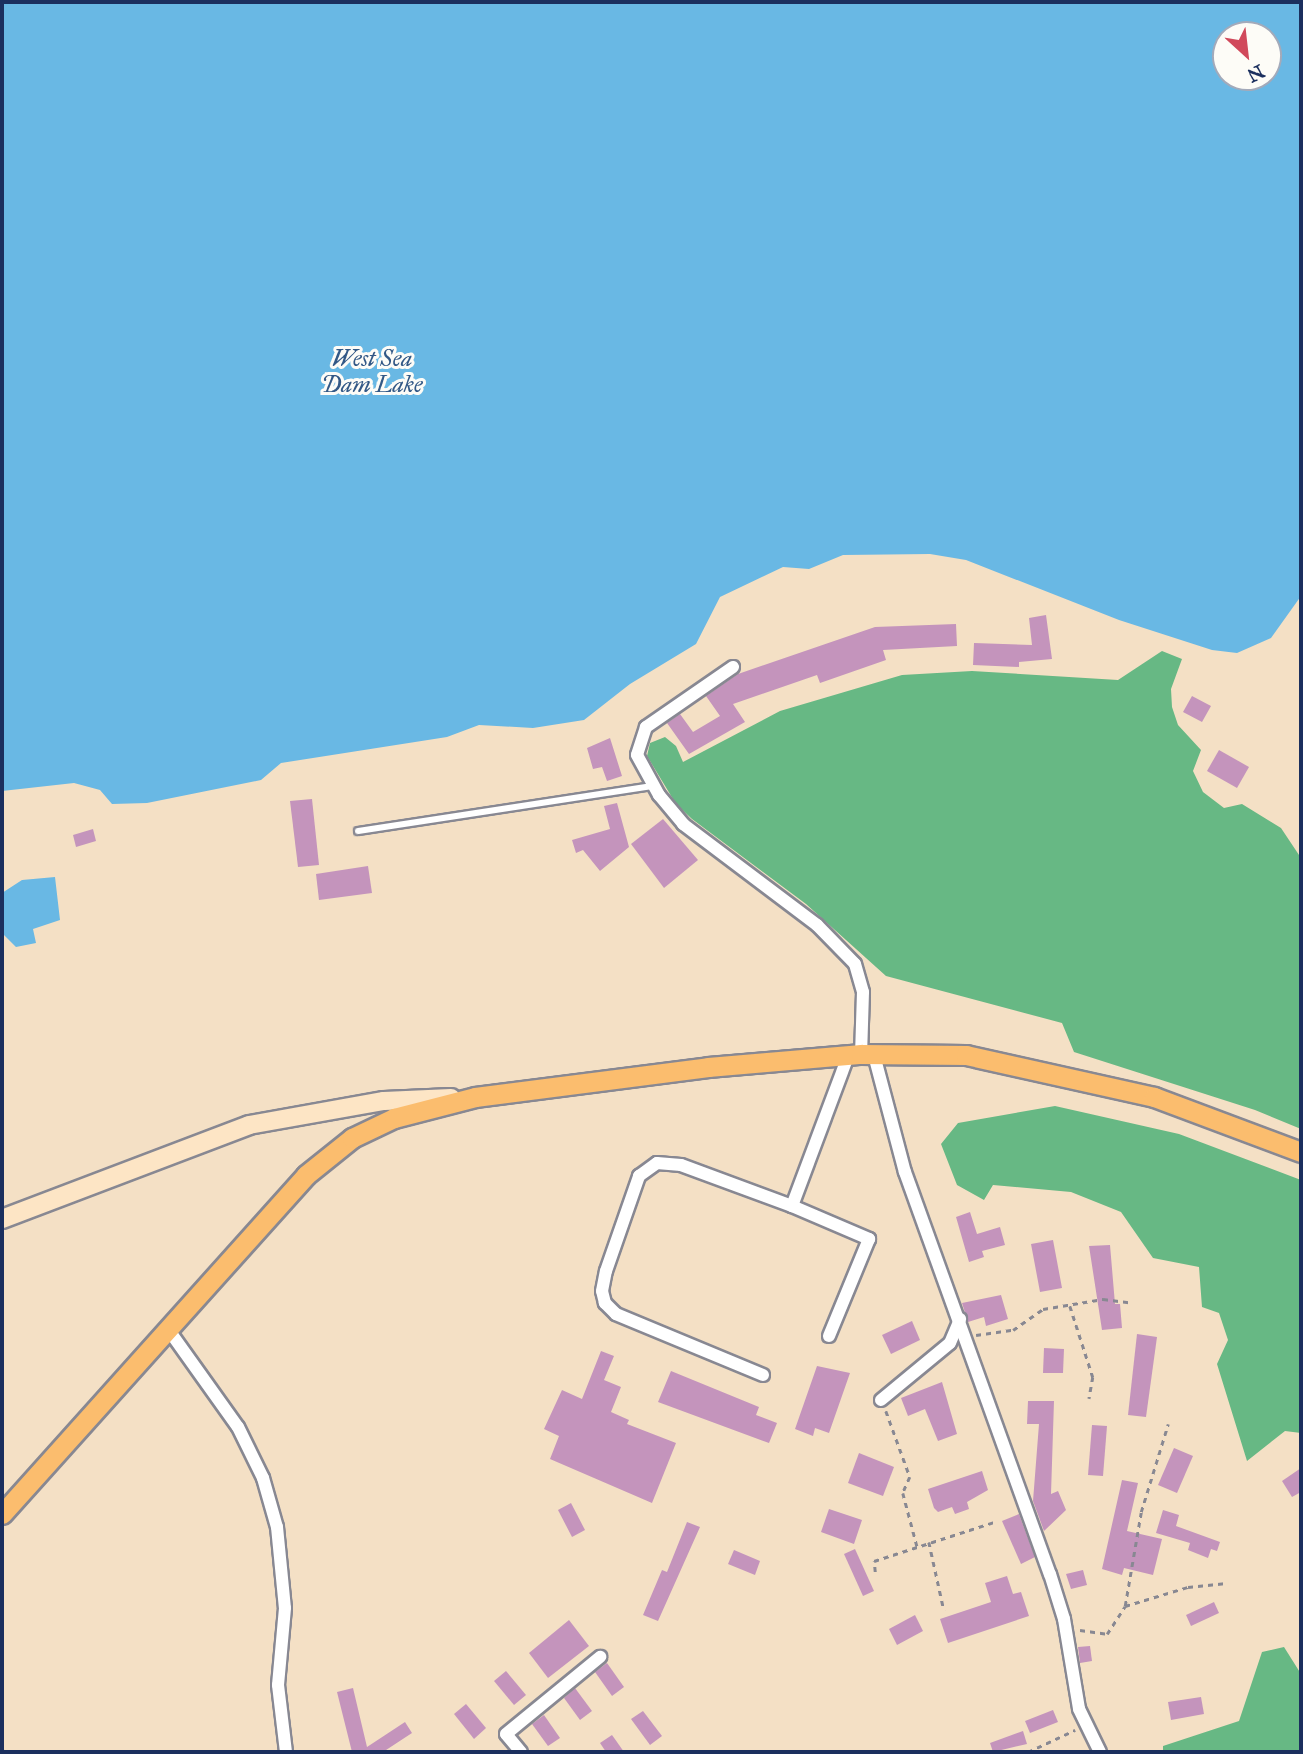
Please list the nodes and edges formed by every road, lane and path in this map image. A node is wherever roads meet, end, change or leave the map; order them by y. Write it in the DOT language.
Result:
graph roads {
  1 [pos="733,667"];
  2 [pos="653,786"];
  3 [pos="358,831"];
  4 [pos="861,1055"];
  5 [pos="475,1097"];
  6 [pos="1301,1153"];
  7 [pos="792,1206"];
  8 [pos="2,1219"];
  9 [pos="1129,1301"];
  10 [pos="1070,1306"];
  11 [pos="960,1319"];
  12 [pos="168,1329"];
  13 [pos="829,1336"];
  14 [pos="966,1336"];
  15 [pos="763,1375"];
  16 [pos="1089,1399"];
  17 [pos="881,1400"];
  18 [pos="1168,1424"];
  19 [pos="2,1514"];
  20 [pos="994,1522"];
  21 [pos="929,1542"];
  22 [pos="916,1546"];
  23 [pos="875,1572"];
  24 [pos="1227,1583"];
  25 [pos="1125,1606"];
  26 [pos="944,1610"];
  27 [pos="1066,1630"];
  28 [pos="600,1657"];
  29 [pos="1086,1725"];
  30 [pos="286,1752"];
  31 [pos="521,1752"];
  32 [pos="1028,1752"];
  33 [pos="1100,1752"];
  1 -- 2 [label="street"];
  2 -- 3 [label="lane"];
  2 -- 4 [label="street"];
  4 -- 5 [label="main road"];
  4 -- 6 [label="main road"];
  4 -- 7 [label="street"];
  4 -- 11 [label="street"];
  5 -- 8 [label="main road"];
  5 -- 12 [label="main road"];
  7 -- 13 [label="street"];
  7 -- 15 [label="street"];
  9 -- 10 [label="path"];
  10 -- 14 [label="path"];
  10 -- 16 [label="path"];
  11 -- 14 [label="street"];
  11 -- 17 [label="street"];
  12 -- 19 [label="main road"];
  12 -- 30 [label="street"];
  14 -- 27 [label="street"];
  17 -- 22 [label="path"];
  18 -- 25 [label="path"];
  20 -- 21 [label="path"];
  21 -- 22 [label="path"];
  21 -- 26 [label="path"];
  22 -- 23 [label="path"];
  24 -- 25 [label="path"];
  25 -- 27 [label="path"];
  27 -- 29 [label="street"];
  28 -- 31 [label="street"];
  29 -- 32 [label="path"];
  29 -- 33 [label="street"];
}
